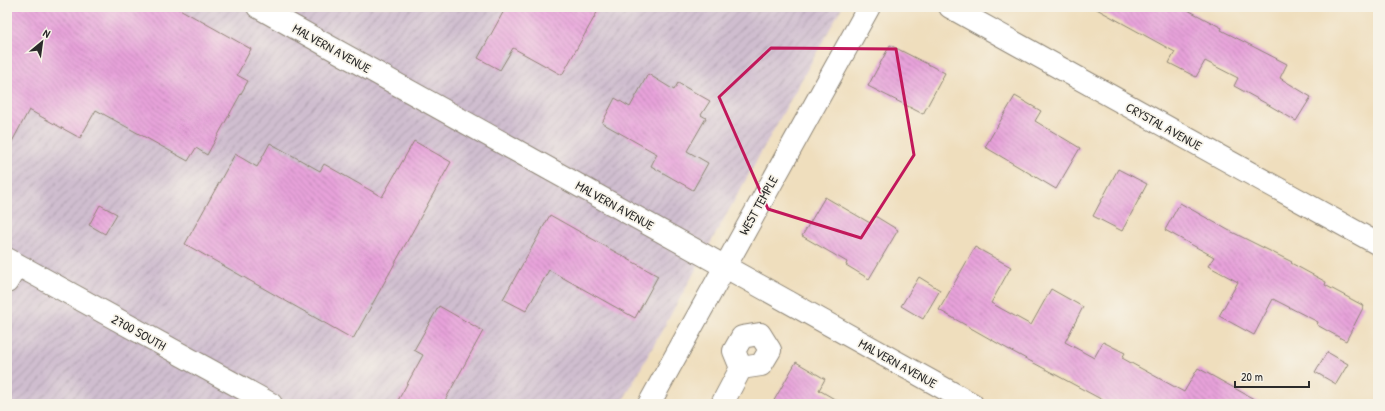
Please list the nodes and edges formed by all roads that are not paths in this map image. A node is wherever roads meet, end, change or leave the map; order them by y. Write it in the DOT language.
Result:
graph roads {
  1 [pos="258,7"];
  2 [pos="869,7"];
  3 [pos="950,7"];
  4 [pos="1378,244"];
  5 [pos="725,266"];
  6 [pos="10,269"];
  7 [pos="741,368"];
  8 [pos="271,404"];
  9 [pos="648,404"];
  10 [pos="722,404"];
  11 [pos="972,404"];
  1 -- 5 [label="street, MALVERN AVENUE"];
  2 -- 5 [label="street, WEST TEMPLE"];
  3 -- 4 [label="street, CRYSTAL AVENUE"];
  5 -- 9 [label="street, WEST TEMPLE"];
  5 -- 11 [label="street, MALVERN AVENUE"];
  6 -- 8 [label="street, 2700 SOUTH"];
  7 -- 10 [label="street"];
}
